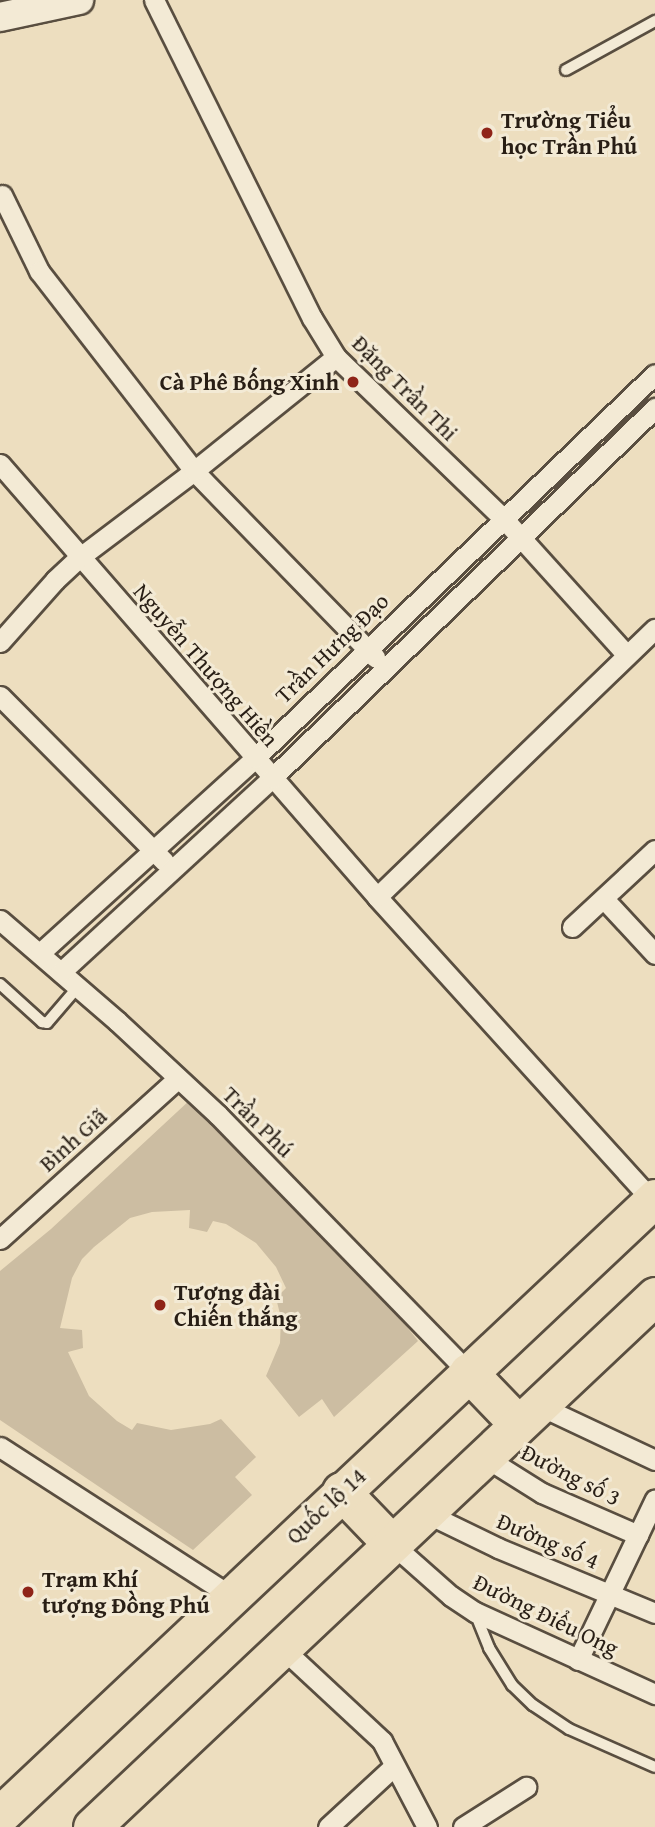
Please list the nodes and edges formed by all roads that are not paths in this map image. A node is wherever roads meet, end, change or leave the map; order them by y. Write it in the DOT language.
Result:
graph roads {
  1 [pos="79,0"];
  2 [pos="154,0"];
  3 [pos="32,3"];
  4 [pos="0,17"];
  5 [pos="655,21"];
  6 [pos="566,70"];
  7 [pos="2,195"];
  8 [pos="336,357"];
  9 [pos="655,374"];
  10 [pos="629,398"];
  11 [pos="652,416"];
  12 [pos="0,464"];
  13 [pos="194,471"];
  14 [pos="503,518"];
  15 [pos="522,538"];
  16 [pos="80,557"];
  17 [pos="655,629"];
  18 [pos="0,642"];
  19 [pos="366,649"];
  20 [pos="626,654"];
  21 [pos="384,667"];
  22 [pos="0,696"];
  23 [pos="255,758"];
  24 [pos="272,778"];
  25 [pos="655,850"];
  26 [pos="155,852"];
  27 [pos="172,870"];
  28 [pos="377,897"];
  29 [pos="604,899"];
  30 [pos="0,920"];
  31 [pos="572,927"];
  32 [pos="40,953"];
  33 [pos="655,954"];
  34 [pos="61,972"];
  35 [pos="0,984"];
  36 [pos="78,987"];
  37 [pos="178,1078"];
  38 [pos="654,1199"];
  39 [pos="0,1239"];
  40 [pos="650,1308"];
  41 [pos="468,1373"];
  42 [pos="528,1415"];
  43 [pos="0,1447"];
  44 [pos="483,1456"];
  45 [pos="655,1460"];
  46 [pos="341,1491"];
  47 [pos="655,1499"];
  48 [pos="424,1512"];
  49 [pos="638,1535"];
  50 [pos="391,1543"];
  51 [pos="612,1594"];
  52 [pos="231,1596"];
  53 [pos="475,1612"];
  54 [pos="655,1614"];
  55 [pos="281,1647"];
  56 [pos="578,1660"];
  57 [pos="655,1693"];
  58 [pos="394,1766"];
  59 [pos="655,1767"];
  60 [pos="526,1787"];
  61 [pos="0,1815"];
  62 [pos="471,1824"];
  63 [pos="92,1827"];
  64 [pos="328,1827"];
  65 [pos="427,1827"];
  1 -- 3 [label="street"];
  2 -- 8 [label="street, Đặng Trần Thi"];
  3 -- 4 [label="street"];
  5 -- 6 [label="lane"];
  7 -- 13 [label="street"];
  8 -- 13 [label="street"];
  8 -- 14 [label="street, Đặng Trần Thi"];
  9 -- 10 [label="street, Trần Hưng Đạo"];
  10 -- 11 [label="street"];
  10 -- 14 [label="street, Trần Hưng Đạo"];
  11 -- 15 [label="street"];
  12 -- 16 [label="street, Nguyễn Thượng Hiền"];
  13 -- 16 [label="street"];
  13 -- 19 [label="street"];
  14 -- 15 [label="street, Đặng Trần Thi"];
  14 -- 19 [label="street, Trần Hưng Đạo"];
  15 -- 20 [label="street, Đặng Trần Thi"];
  15 -- 21 [label="street"];
  16 -- 18 [label="street"];
  16 -- 23 [label="street, Nguyễn Thượng Hiền"];
  17 -- 20 [label="street"];
  19 -- 21 [label="street"];
  19 -- 23 [label="street, Trần Hưng Đạo"];
  20 -- 28 [label="street"];
  21 -- 24 [label="street"];
  22 -- 26 [label="street"];
  23 -- 24 [label="street, Nguyễn Thượng Hiền"];
  23 -- 26 [label="street, Trần Hưng Đạo"];
  24 -- 27 [label="street"];
  24 -- 28 [label="street, Nguyễn Thượng Hiền"];
  25 -- 29 [label="street"];
  26 -- 27 [label="street"];
  26 -- 32 [label="street, Trần Hưng Đạo"];
  27 -- 34 [label="street"];
  28 -- 38 [label="street, Nguyễn Thượng Hiền"];
  29 -- 31 [label="street"];
  29 -- 33 [label="street"];
  30 -- 32 [label="street, Trần Phú"];
  32 -- 34 [label="street, Trần Phú"];
  34 -- 36 [label="street, Trần Phú"];
  35 -- 36 [label="lane"];
  36 -- 37 [label="street, Trần Phú"];
  37 -- 39 [label="street, Bình Giã"];
  37 -- 41 [label="street, Trần Phú"];
  38 -- 41 [label="highway, Quốc lộ 14"];
  40 -- 42 [label="highway"];
  41 -- 42 [label="highway"];
  41 -- 46 [label="highway, Quốc lộ 14"];
  42 -- 44 [label="highway"];
  42 -- 45 [label="street"];
  43 -- 52 [label="street"];
  44 -- 48 [label="highway"];
  44 -- 49 [label="street, Đường số 3"];
  46 -- 50 [label="highway"];
  46 -- 52 [label="highway, Quốc lộ 14"];
  47 -- 49 [label="street"];
  48 -- 50 [label="highway"];
  48 -- 51 [label="street, Đường số 4"];
  49 -- 51 [label="street"];
  50 -- 53 [label="street, Đường Điểu Ong"];
  50 -- 55 [label="highway"];
  51 -- 54 [label="street, Đường số 4"];
  51 -- 56 [label="street"];
  52 -- 61 [label="highway, Quốc lộ 14"];
  53 -- 56 [label="street, Đường Điểu Ong"];
  53 -- 59 [label="lane"];
  55 -- 58 [label="street"];
  55 -- 63 [label="highway"];
  56 -- 57 [label="street, Đường Điểu Ong"];
  58 -- 64 [label="street"];
  58 -- 65 [label="street"];
  60 -- 62 [label="street"];
}
